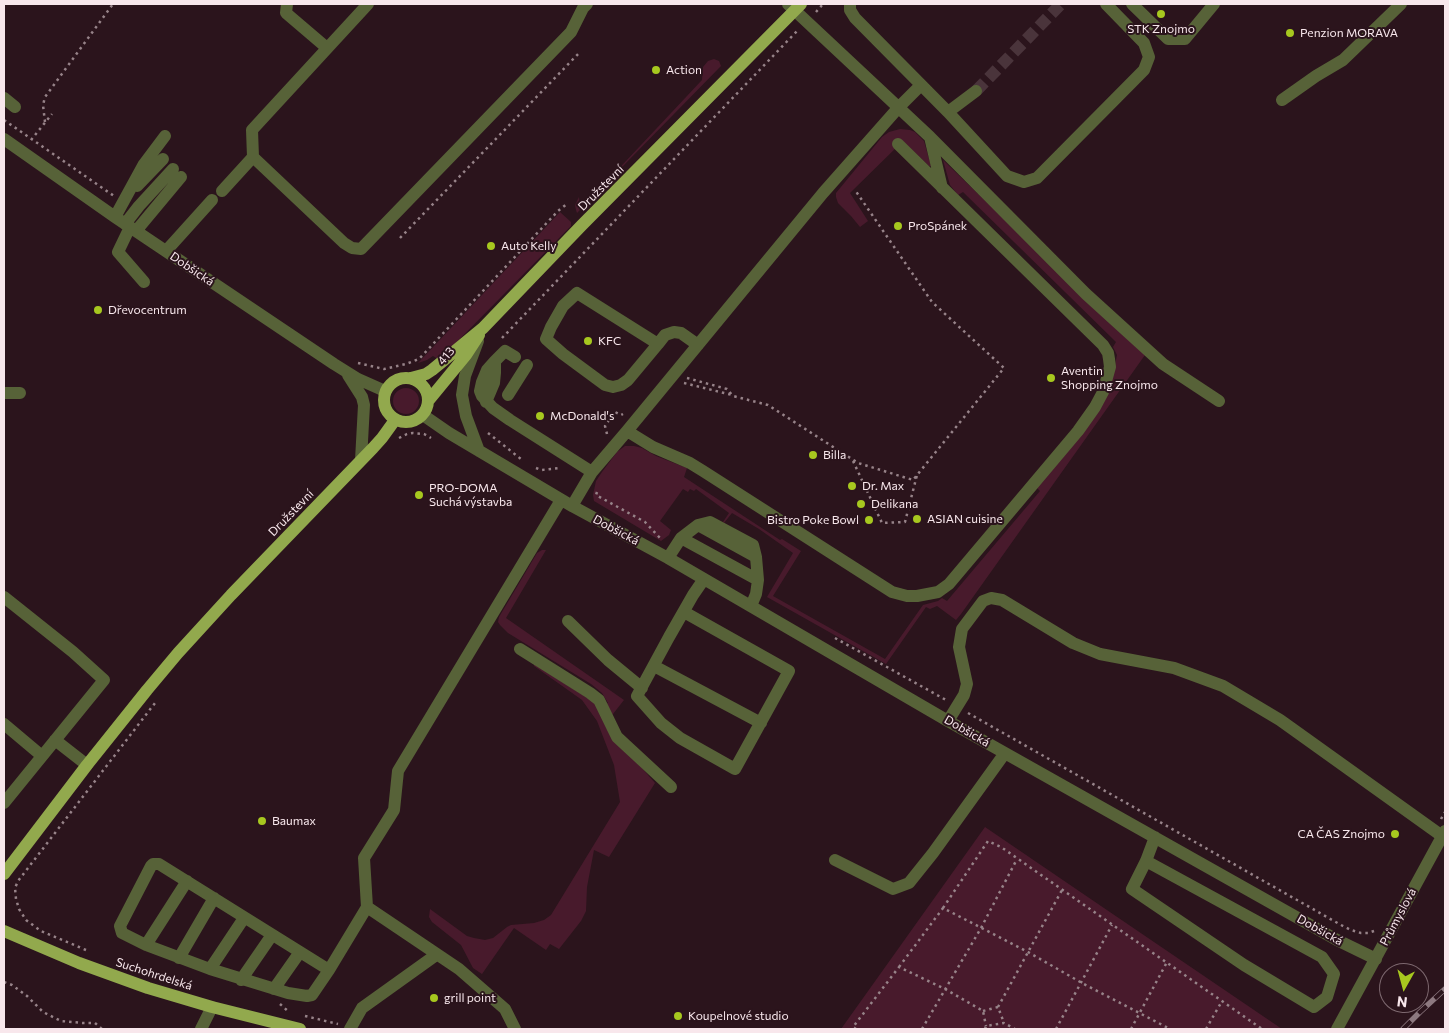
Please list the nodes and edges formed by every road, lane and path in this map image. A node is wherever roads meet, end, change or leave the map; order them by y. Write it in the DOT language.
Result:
graph roads {
  1 [pos="113,4"];
  2 [pos="287,4"];
  3 [pos="368,4"];
  4 [pos="587,4"];
  5 [pos="823,4"];
  6 [pos="850,4"];
  7 [pos="1106,4"];
  8 [pos="1132,4"];
  9 [pos="1214,4"];
  10 [pos="1401,4"];
  11 [pos="795,6"];
  12 [pos="807,21"];
  13 [pos="327,48"];
  14 [pos="580,52"];
  15 [pos="921,85"];
  16 [pos="976,91"];
  17 [pos="4,98"];
  18 [pos="1282,100"];
  19 [pos="16,107"];
  20 [pos="898,107"];
  21 [pos="948,112"];
  22 [pos="52,114"];
  23 [pos="4,120"];
  24 [pos="45,122"];
  25 [pos="165,136"];
  26 [pos="930,137"];
  27 [pos="4,139"];
  28 [pos="32,139"];
  29 [pos="898,144"];
  30 [pos="22,152"];
  31 [pos="253,157"];
  32 [pos="162,158"];
  33 [pos="177,173"];
  34 [pos="942,188"];
  35 [pos="856,190"];
  36 [pos="222,191"];
  37 [pos="123,195"];
  38 [pos="212,200"];
  39 [pos="568,203"];
  40 [pos="127,225"];
  41 [pos="400,238"];
  42 [pos="166,251"];
  43 [pos="144,282"];
  44 [pos="483,328"];
  45 [pos="501,339"];
  46 [pos="658,344"];
  47 [pos="698,345"];
  48 [pos="515,357"];
  49 [pos="348,365"];
  50 [pos="527,365"];
  51 [pos="411,378"];
  52 [pos="385,391"];
  53 [pos="4,393"];
  54 [pos="20,393"];
  55 [pos="508,395"];
  56 [pos="733,396"];
  57 [pos="429,400"];
  58 [pos="1219,401"];
  59 [pos="628,412"];
  60 [pos="423,415"];
  61 [pos="395,420"];
  62 [pos="483,428"];
  63 [pos="627,431"];
  64 [pos="606,438"];
  65 [pos="397,439"];
  66 [pos="436,441"];
  67 [pos="479,451"];
  68 [pos="361,460"];
  69 [pos="853,460"];
  70 [pos="523,461"];
  71 [pos="534,468"];
  72 [pos="587,468"];
  73 [pos="918,474"];
  74 [pos="597,490"];
  75 [pos="566,503"];
  76 [pos="681,539"];
  77 [pos="668,558"];
  78 [pos="758,569"];
  79 [pos="704,579"];
  80 [pos="4,598"];
  81 [pos="751,606"];
  82 [pos="684,612"];
  83 [pos="568,621"];
  84 [pos="828,635"];
  85 [pos="520,649"];
  86 [pos="654,666"];
  87 [pos="642,688"];
  88 [pos="156,702"];
  89 [pos="956,706"];
  90 [pos="948,721"];
  91 [pos="760,723"];
  92 [pos="4,724"];
  93 [pos="55,740"];
  94 [pos="1005,753"];
  95 [pos="42,756"];
  96 [pos="87,765"];
  97 [pos="671,787"];
  98 [pos="4,803"];
  99 [pos="1445,812"];
  100 [pos="1441,833"];
  101 [pos="1155,837"];
  102 [pos="1018,859"];
  103 [pos="835,860"];
  104 [pos="1146,861"];
  105 [pos="4,874"];
  106 [pos="187,881"];
  107 [pos="1062,890"];
  108 [pos="214,898"];
  109 [pos="367,908"];
  110 [pos="943,908"];
  111 [pos="244,918"];
  112 [pos="1112,925"];
  113 [pos="1380,926"];
  114 [pos="981,928"];
  115 [pos="4,931"];
  116 [pos="272,935"];
  117 [pos="146,945"];
  118 [pos="90,952"];
  119 [pos="300,952"];
  120 [pos="1028,952"];
  121 [pos="436,955"];
  122 [pos="179,958"];
  123 [pos="1376,959"];
  124 [pos="1167,962"];
  125 [pos="899,967"];
  126 [pos="210,969"];
  127 [pos="329,970"];
  128 [pos="242,980"];
  129 [pos="4,982"];
  130 [pos="1082,983"];
  131 [pos="274,989"];
  132 [pos="945,989"];
  133 [pos="1222,1001"];
  134 [pos="212,1007"];
  135 [pos="998,1007"];
  136 [pos="278,1009"];
  137 [pos="984,1011"];
  138 [pos="289,1012"];
  139 [pos="1140,1013"];
  140 [pos="298,1014"];
  141 [pos="1004,1023"];
  142 [pos="351,1028"];
  143 [pos="986,1028"];
  144 [pos="102,1029"];
  145 [pos="201,1029"];
  146 [pos="300,1029"];
  147 [pos="515,1029"];
  148 [pos="854,1029"];
  149 [pos="922,1029"];
  150 [pos="1015,1029"];
  151 [pos="1056,1029"];
  152 [pos="1131,1029"];
  153 [pos="1170,1029"];
  154 [pos="1206,1029"];
  155 [pos="1262,1029"];
  156 [pos="1337,1029"];
  1 -- 24 [label="path"];
  2 -- 13 [label="street"];
  3 -- 13 [label="street"];
  4 -- 31 [label="street"];
  5 -- 12 [label="path"];
  6 -- 15 [label="street"];
  7 -- 21 [label="street"];
  8 -- 9 [label="street"];
  10 -- 18 [label="street"];
  11 -- 12 [label="street"];
  11 -- 44 [label="main road, Družstevní / 413"];
  12 -- 20 [label="street"];
  12 -- 45 [label="path"];
  13 -- 31 [label="street"];
  14 -- 41 [label="path"];
  15 -- 20 [label="street"];
  15 -- 21 [label="street"];
  16 -- 21 [label="street"];
  17 -- 19 [label="street"];
  20 -- 26 [label="street"];
  20 -- 47 [label="street"];
  22 -- 24 [label="path"];
  23 -- 28 [label="path"];
  24 -- 28 [label="path"];
  25 -- 37 [label="street"];
  26 -- 34 [label="street"];
  26 -- 58 [label="street"];
  27 -- 30 [label="street, Dobšická"];
  28 -- 30 [label="path"];
  28 -- 37 [label="path"];
  29 -- 34 [label="street"];
  30 -- 40 [label="street, Dobšická"];
  31 -- 36 [label="street"];
  32 -- 37 [label="street"];
  33 -- 40 [label="street"];
  34 -- 63 [label="street"];
  35 -- 73 [label="path"];
  37 -- 40 [label="street"];
  38 -- 42 [label="street"];
  39 -- 49 [label="path"];
  40 -- 42 [label="street, Dobšická"];
  40 -- 43 [label="street"];
  42 -- 49 [label="street, Dobšická"];
  44 -- 51 [label="main road, Družstevní / 413"];
  44 -- 57 [label="main road, 413"];
  44 -- 67 [label="street"];
  46 -- 46 [label="street"];
  46 -- 47 [label="street"];
  47 -- 63 [label="street"];
  48 -- 72 [label="street"];
  49 -- 52 [label="street, Dobšická"];
  49 -- 68 [label="street"];
  50 -- 55 [label="street"];
  51 -- 52 [label="main road"];
  51 -- 57 [label="main road"];
  52 -- 61 [label="main road"];
  53 -- 54 [label="street"];
  56 -- 56 [label="path"];
  56 -- 69 [label="path"];
  57 -- 60 [label="main road"];
  59 -- 64 [label="path"];
  60 -- 61 [label="main road"];
  60 -- 67 [label="street, Dobšická"];
  61 -- 68 [label="main road, Družstevní"];
  62 -- 70 [label="path"];
  63 -- 72 [label="street"];
  65 -- 66 [label="path"];
  67 -- 75 [label="street, Dobšická"];
  68 -- 96 [label="main road, Družstevní"];
  69 -- 73 [label="path"];
  69 -- 73 [label="path"];
  71 -- 72 [label="path"];
  72 -- 75 [label="street"];
  74 -- 76 [label="path"];
  75 -- 77 [label="street, Dobšická"];
  75 -- 109 [label="street"];
  76 -- 77 [label="street"];
  76 -- 78 [label="street"];
  76 -- 78 [label="street"];
  77 -- 79 [label="street, Dobšická"];
  78 -- 81 [label="street"];
  79 -- 81 [label="street, Dobšická"];
  79 -- 82 [label="street"];
  80 -- 93 [label="street"];
  81 -- 90 [label="street, Dobšická"];
  82 -- 86 [label="street"];
  82 -- 91 [label="street"];
  83 -- 87 [label="street"];
  84 -- 89 [label="path"];
  85 -- 97 [label="street"];
  86 -- 87 [label="street"];
  86 -- 91 [label="street"];
  87 -- 91 [label="street"];
  88 -- 118 [label="path"];
  89 -- 90 [label="street"];
  89 -- 100 [label="street"];
  89 -- 113 [label="path"];
  90 -- 94 [label="street, Dobšická"];
  92 -- 95 [label="street"];
  93 -- 95 [label="street"];
  93 -- 96 [label="street"];
  94 -- 101 [label="street, Dobšická"];
  94 -- 103 [label="street"];
  95 -- 98 [label="street"];
  96 -- 105 [label="main road, Družstevní"];
  99 -- 100 [label="path"];
  100 -- 123 [label="street, Průmyslová"];
  101 -- 104 [label="street"];
  101 -- 123 [label="street, Dobšická"];
  102 -- 107 [label="path"];
  102 -- 110 [label="path"];
  102 -- 114 [label="path"];
  104 -- 104 [label="street"];
  106 -- 108 [label="street"];
  106 -- 117 [label="street"];
  106 -- 117 [label="street"];
  107 -- 112 [label="path"];
  107 -- 120 [label="path"];
  108 -- 111 [label="street"];
  108 -- 122 [label="street"];
  109 -- 121 [label="street"];
  109 -- 127 [label="street"];
  110 -- 114 [label="path"];
  110 -- 125 [label="path"];
  111 -- 116 [label="street"];
  111 -- 126 [label="street"];
  112 -- 124 [label="path"];
  112 -- 130 [label="path"];
  114 -- 120 [label="path"];
  114 -- 132 [label="path"];
  115 -- 134 [label="main road, Suchohrdelská"];
  116 -- 119 [label="street"];
  116 -- 128 [label="street"];
  117 -- 122 [label="street"];
  119 -- 127 [label="street"];
  119 -- 131 [label="street"];
  120 -- 130 [label="path"];
  120 -- 135 [label="path"];
  121 -- 142 [label="street"];
  121 -- 147 [label="street"];
  122 -- 126 [label="street"];
  123 -- 156 [label="street, Průmyslová"];
  124 -- 133 [label="path"];
  124 -- 139 [label="path"];
  125 -- 132 [label="path"];
  125 -- 148 [label="path"];
  126 -- 128 [label="street"];
  127 -- 131 [label="street"];
  128 -- 131 [label="street"];
  129 -- 144 [label="path"];
  130 -- 139 [label="path"];
  130 -- 151 [label="path"];
  132 -- 137 [label="path"];
  132 -- 149 [label="path"];
  133 -- 154 [label="path"];
  133 -- 155 [label="path"];
  134 -- 145 [label="street"];
  134 -- 146 [label="main road, Suchohrdelská"];
  135 -- 137 [label="path"];
  135 -- 141 [label="path"];
  136 -- 138 [label="path"];
  137 -- 143 [label="path"];
  139 -- 152 [label="path"];
  139 -- 153 [label="path"];
  140 -- 142 [label="path"];
  141 -- 143 [label="path"];
  141 -- 150 [label="path"];
}
